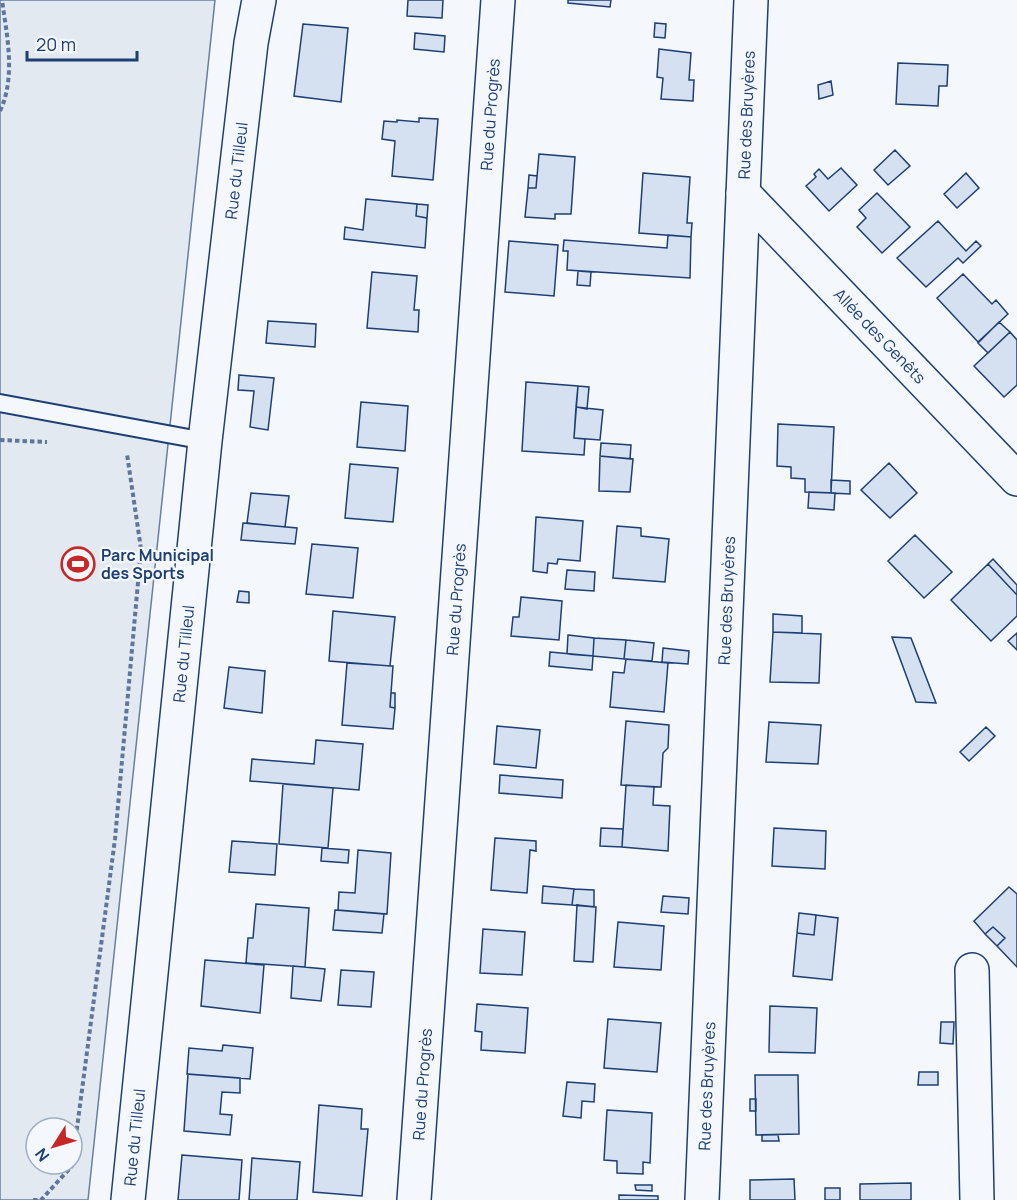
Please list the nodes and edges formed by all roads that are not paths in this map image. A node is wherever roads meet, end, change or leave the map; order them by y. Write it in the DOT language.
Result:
graph roads {
  1 [pos="259,0"];
  2 [pos="498,0"];
  3 [pos="751,0"];
  4 [pos="743,193"];
  5 [pos="0,403"];
  6 [pos="205,441"];
  7 [pos="1017,479"];
  8 [pos="972,970"];
  9 [pos="128,1200"];
  10 [pos="414,1200"];
  11 [pos="702,1200"];
  12 [pos="977,1200"];
  1 -- 6 [label="street, Rue du Tilleul"];
  2 -- 10 [label="street, Rue du Progrès"];
  3 -- 4 [label="street, Rue des Bruyères"];
  4 -- 7 [label="street, Allée des Genêts"];
  4 -- 11 [label="street, Rue des Bruyères"];
  5 -- 6 [label="lane"];
  6 -- 9 [label="street, Rue du Tilleul"];
  8 -- 12 [label="street"];
}
